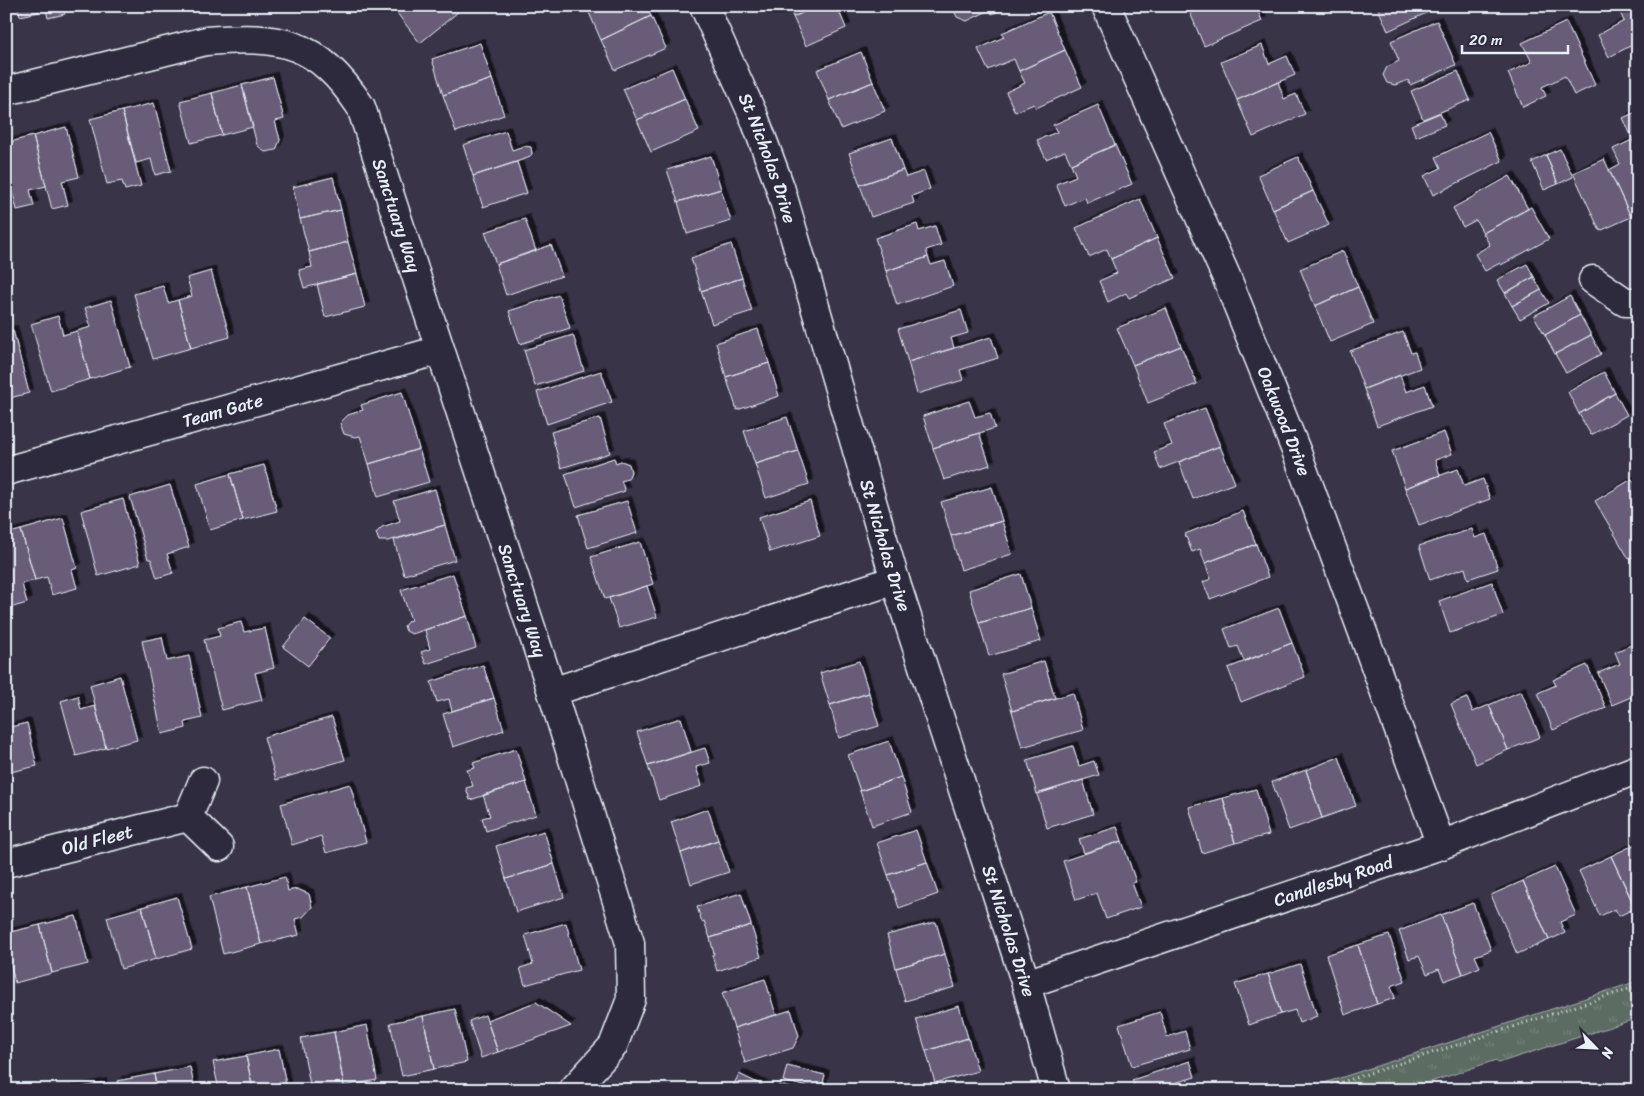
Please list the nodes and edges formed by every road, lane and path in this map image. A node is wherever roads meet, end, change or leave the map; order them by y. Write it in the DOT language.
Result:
graph roads {
  1 [pos="704,6"];
  2 [pos="1106,6"];
  3 [pos="6,91"];
  4 [pos="1593,280"];
  5 [pos="1638,302"];
  6 [pos="440,350"];
  7 [pos="6,472"];
  8 [pos="895,580"];
  9 [pos="552,692"];
  10 [pos="1638,769"];
  11 [pos="203,781"];
  12 [pos="188,817"];
  13 [pos="1441,845"];
  14 [pos="219,847"];
  15 [pos="6,863"];
  16 [pos="1026,984"];
  17 [pos="1638,986"];
  18 [pos="573,1090"];
  19 [pos="1056,1090"];
  20 [pos="1318,1090"];
  1 -- 8 [label="street, St Nicholas Drive"];
  2 -- 13 [label="street, Oakwood Drive"];
  3 -- 6 [label="street, Sanctuary Way"];
  4 -- 5 [label="street"];
  6 -- 7 [label="street, Team Gate"];
  6 -- 9 [label="street, Sanctuary Way"];
  8 -- 9 [label="street"];
  8 -- 16 [label="street, St Nicholas Drive"];
  9 -- 18 [label="street, Sanctuary Way"];
  10 -- 13 [label="street, Candlesby Road"];
  11 -- 12 [label="street"];
  12 -- 14 [label="street"];
  12 -- 15 [label="street, Old Fleet"];
  13 -- 16 [label="street, Candlesby Road"];
  16 -- 19 [label="street, St Nicholas Drive"];
  17 -- 20 [label="path"];
}
